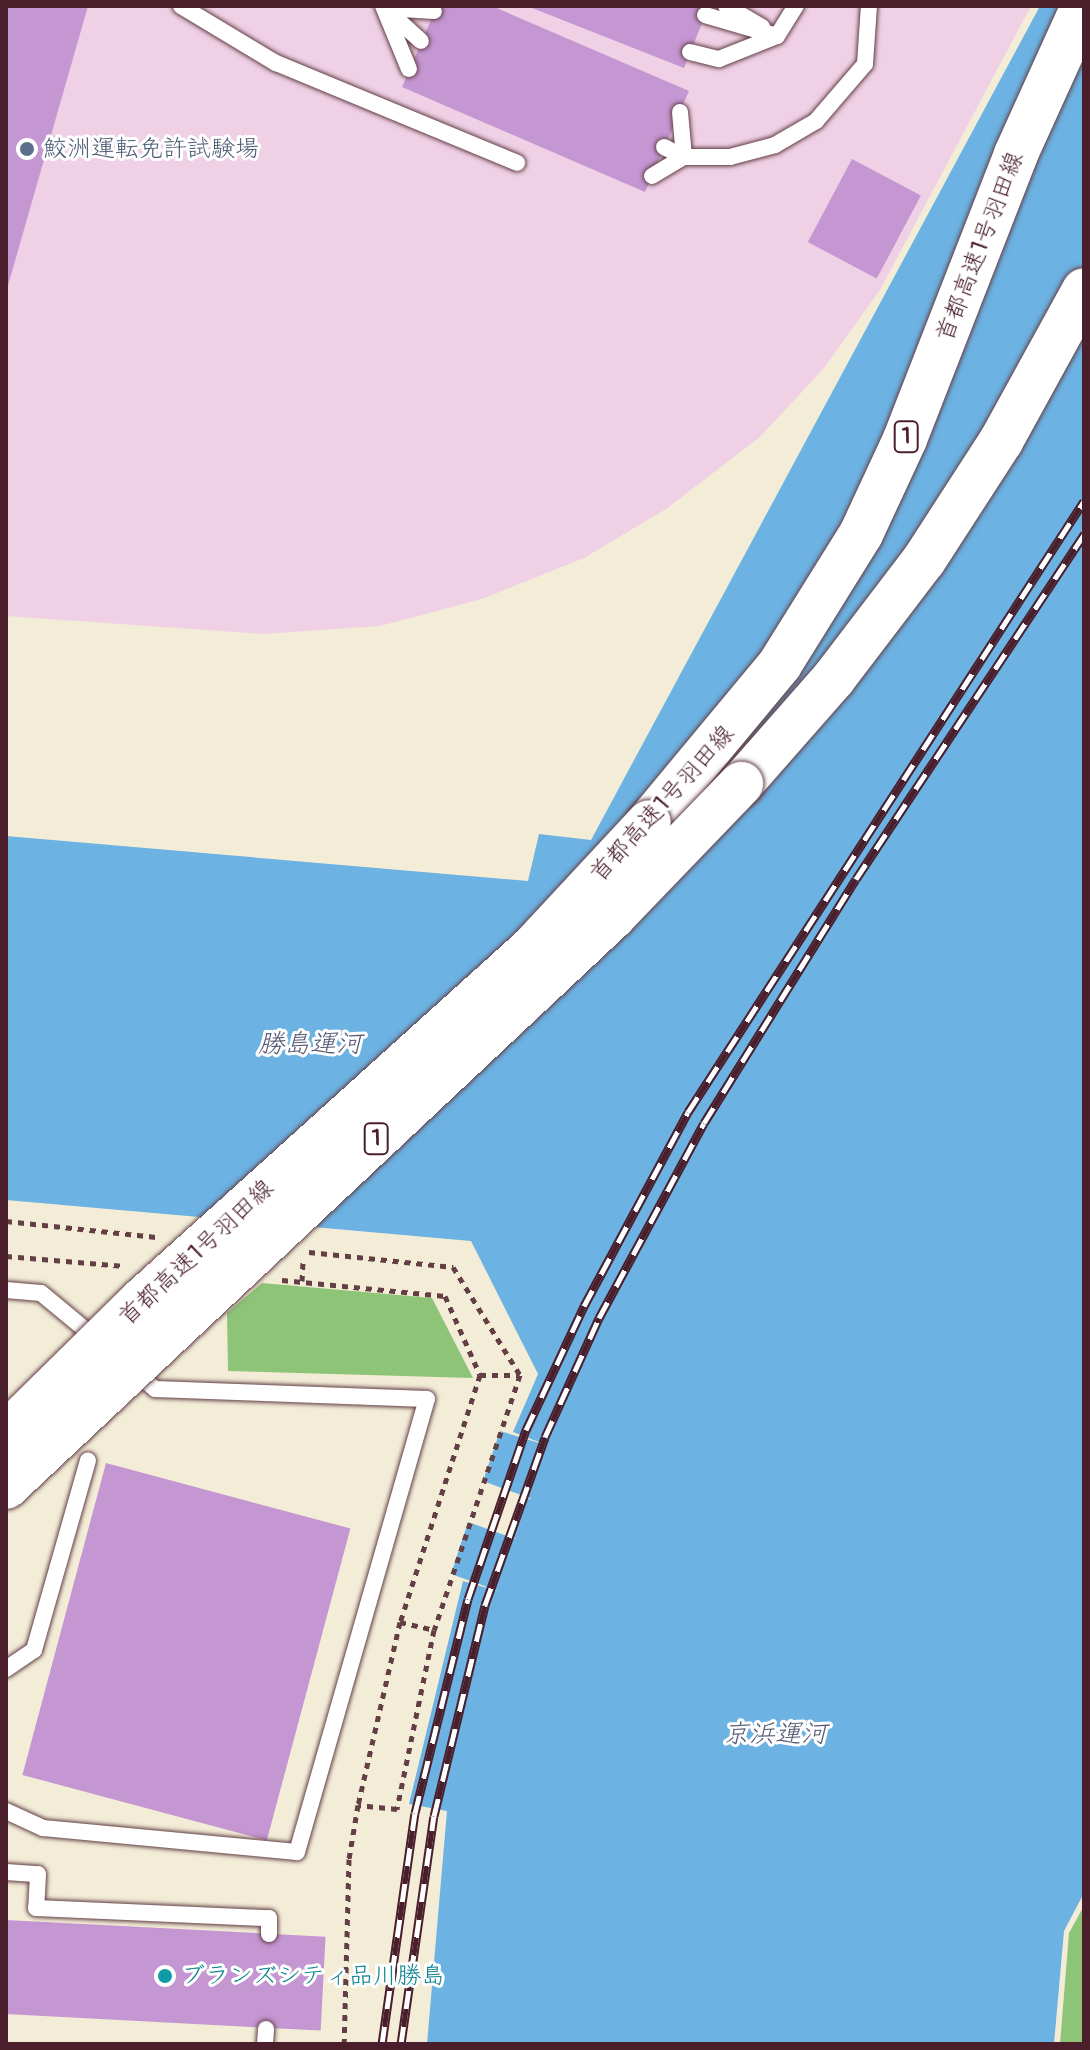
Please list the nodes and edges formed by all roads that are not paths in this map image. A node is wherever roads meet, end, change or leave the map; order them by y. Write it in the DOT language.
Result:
graph roads {
  1 [pos="181,6"];
  2 [pos="726,6"];
  3 [pos="796,6"];
  4 [pos="869,6"];
  5 [pos="1083,6"];
  6 [pos="385,7"];
  7 [pos="434,11"];
  8 [pos="705,15"];
  9 [pos="777,36"];
  10 [pos="421,41"];
  11 [pos="690,52"];
  12 [pos="409,69"];
  13 [pos="680,112"];
  14 [pos="664,147"];
  15 [pos="684,157"];
  16 [pos="517,163"];
  17 [pos="652,176"];
  18 [pos="1084,290"];
  19 [pos="6,1290"];
  20 [pos="6,1434"];
  21 [pos="88,1461"];
  22 [pos="6,1487"];
  23 [pos="6,1669"];
  24 [pos="6,1811"];
  25 [pos="6,1872"];
  26 [pos="269,1934"];
  1 -- 16 [label="lane"];
  2 -- 9 [label="lane"];
  3 -- 9 [label="lane"];
  4 -- 15 [label="lane"];
  5 -- 20 [label="highway, 首都高速1号羽田線 / 1, bridge"];
  6 -- 7 [label="lane"];
  6 -- 10 [label="lane"];
  6 -- 12 [label="lane"];
  8 -- 9 [label="lane"];
  9 -- 11 [label="lane"];
  13 -- 15 [label="lane"];
  14 -- 15 [label="lane"];
  15 -- 17 [label="lane"];
  18 -- 22 [label="highway, 首都高速1号羽田線 / 1, bridge"];
  19 -- 24 [label="lane"];
  21 -- 23 [label="lane"];
  25 -- 26 [label="lane"];
}
